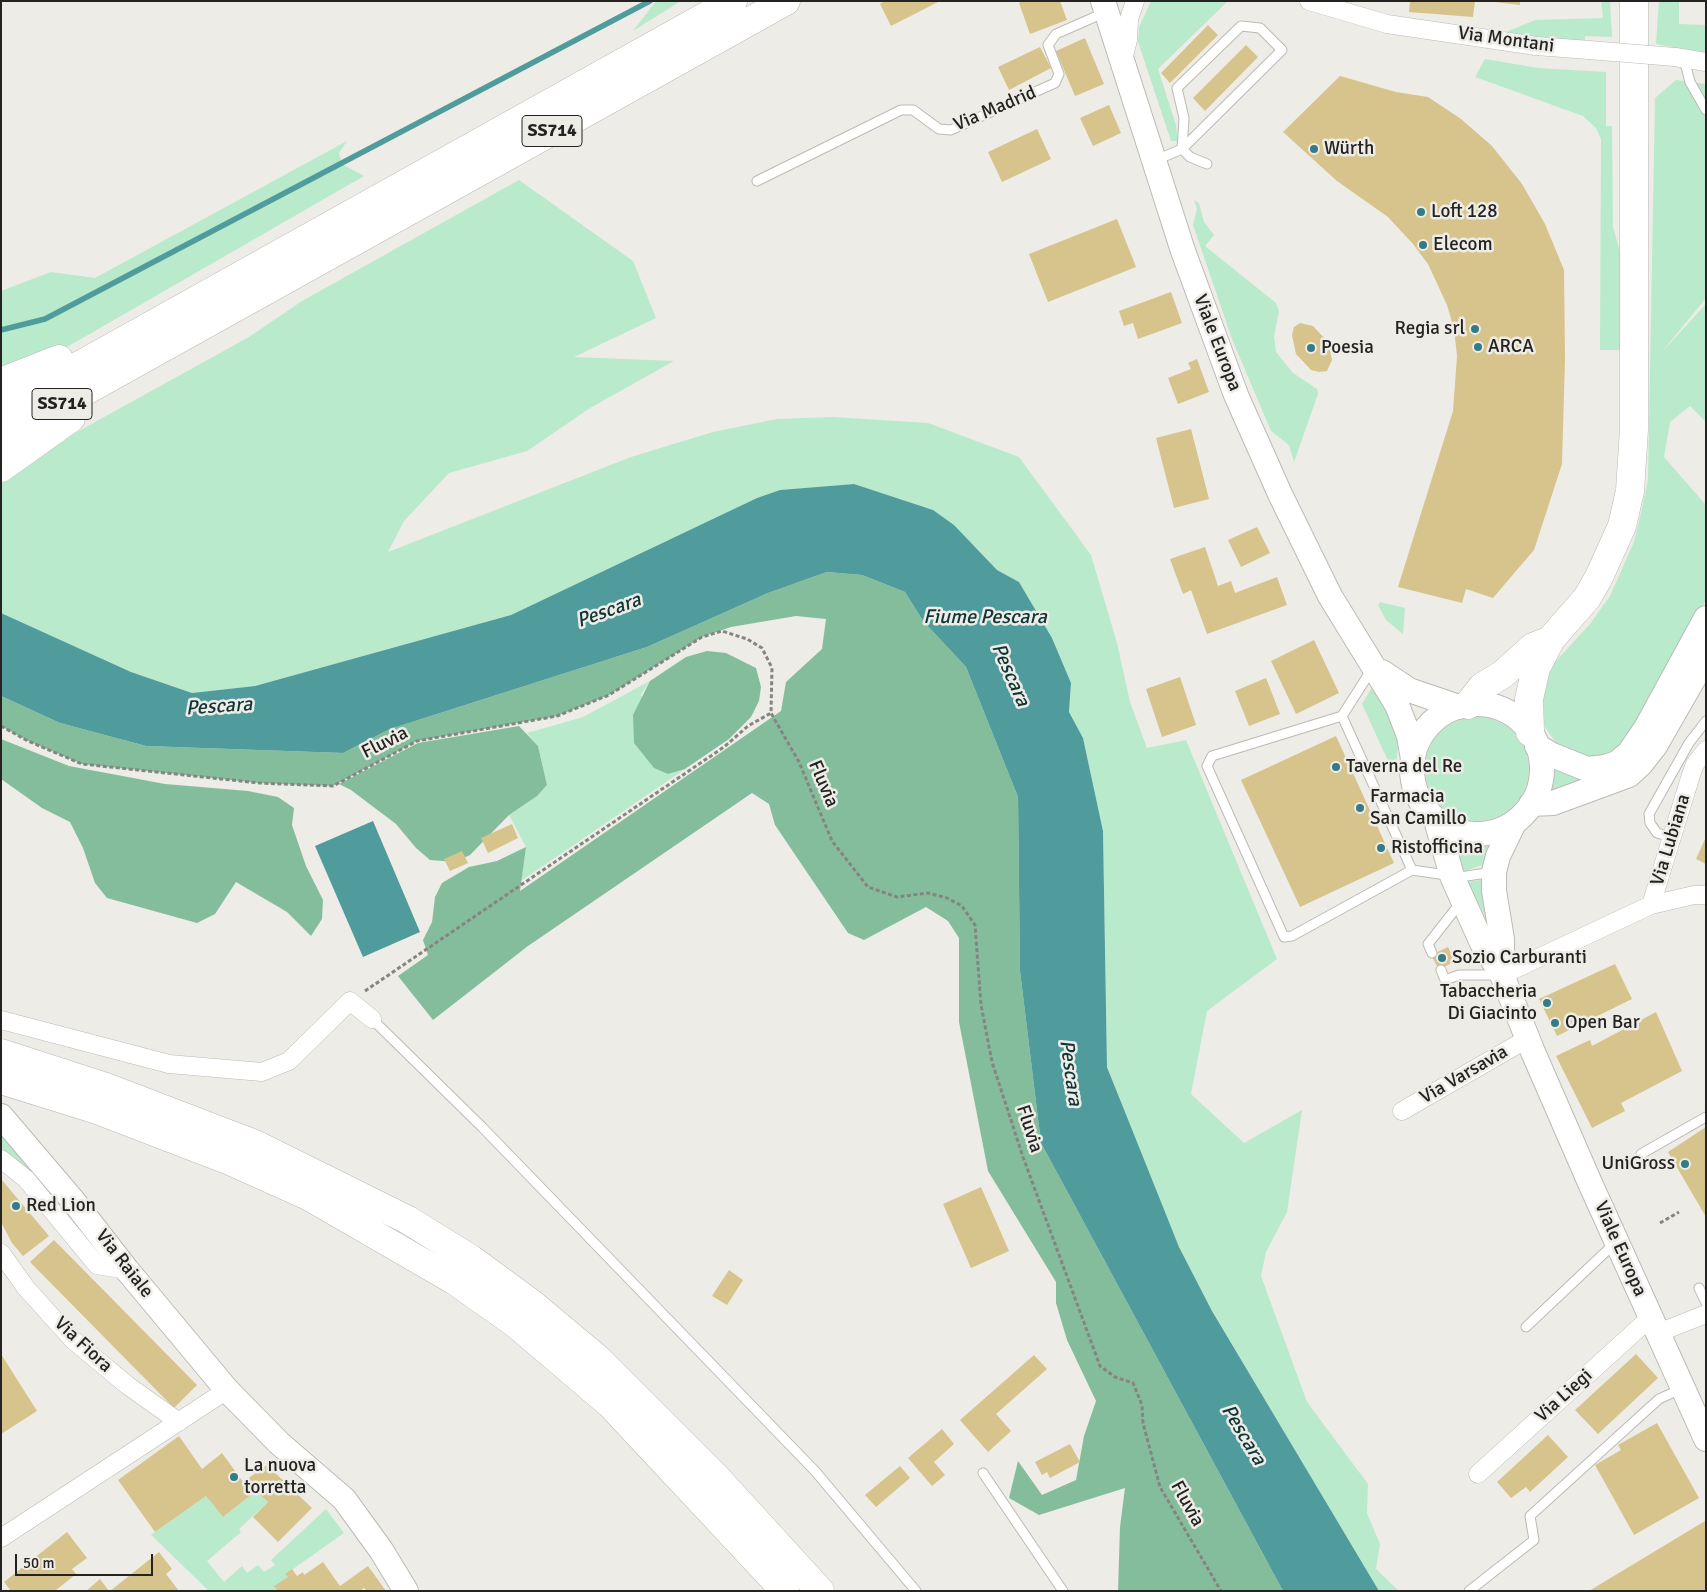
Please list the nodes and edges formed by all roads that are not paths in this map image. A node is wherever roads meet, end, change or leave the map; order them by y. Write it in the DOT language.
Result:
graph roads {
  1 [pos="733,1"];
  2 [pos="786,1"];
  3 [pos="1135,1"];
  4 [pos="1308,1"];
  5 [pos="1619,1"];
  6 [pos="1634,1"];
  7 [pos="1644,1"];
  8 [pos="1104,7"];
  9 [pos="1634,30"];
  10 [pos="1680,58"];
  11 [pos="1706,62"];
  12 [pos="1122,64"];
  13 [pos="1634,76"];
  14 [pos="1706,110"];
  15 [pos="1182,149"];
  16 [pos="1153,161"];
  17 [pos="1207,164"];
  18 [pos="757,181"];
  19 [pos="106,351"];
  20 [pos="124,370"];
  21 [pos="1,382"];
  22 [pos="1,409"];
  23 [pos="1,438"];
  24 [pos="1,468"];
  25 [pos="1706,618"];
  26 [pos="1551,639"];
  27 [pos="1706,657"];
  28 [pos="1374,665"];
  29 [pos="1464,706"];
  30 [pos="1342,716"];
  31 [pos="1706,721"];
  32 [pos="1534,739"];
  33 [pos="1706,750"];
  34 [pos="1413,759"];
  35 [pos="1531,804"];
  36 [pos="1436,820"];
  37 [pos="1514,823"];
  38 [pos="1672,837"];
  39 [pos="1412,870"];
  40 [pos="1494,872"];
  41 [pos="1452,876"];
  42 [pos="1706,895"];
  43 [pos="1463,900"];
  44 [pos="1651,905"];
  45 [pos="1432,952"];
  46 [pos="1441,970"];
  47 [pos="1502,975"];
  48 [pos="372,1019"];
  49 [pos="1,1020"];
  50 [pos="1527,1039"];
  51 [pos="1,1054"];
  52 [pos="1,1080"];
  53 [pos="63,1087"];
  54 [pos="1402,1111"];
  55 [pos="1,1116"];
  56 [pos="1706,1117"];
  57 [pos="201,1135"];
  58 [pos="1,1159"];
  59 [pos="1638,1164"];
  60 [pos="1617,1241"];
  61 [pos="1,1253"];
  62 [pos="126,1270"];
  63 [pos="1698,1288"];
  64 [pos="1706,1303"];
  65 [pos="1706,1314"];
  66 [pos="1655,1325"];
  67 [pos="1526,1327"];
  68 [pos="1683,1388"];
  69 [pos="227,1390"];
  70 [pos="179,1422"];
  71 [pos="1706,1439"];
  72 [pos="983,1473"];
  73 [pos="1478,1474"];
  74 [pos="1,1538"];
  75 [pos="406,1591"];
  76 [pos="785,1591"];
  77 [pos="820,1591"];
  78 [pos="916,1591"];
  79 [pos="1063,1591"];
  80 [pos="1469,1591"];
  1 -- 19 [label="highway, SS714"];
  2 -- 20 [label="highway, SS714"];
  3 -- 12 [label="street"];
  4 -- 10 [label="street, Via Montani, bridge"];
  5 -- 13 [label="highway"];
  6 -- 9 [label="highway"];
  7 -- 9 [label="highway"];
  8 -- 12 [label="main road, Viale Europa"];
  8 -- 18 [label="lane, Via Madrid"];
  9 -- 13 [label="highway"];
  10 -- 11 [label="street, Via Montani"];
  10 -- 14 [label="lane"];
  12 -- 16 [label="main road, Viale Europa"];
  13 -- 26 [label="highway"];
  15 -- 15 [label="lane"];
  15 -- 16 [label="lane"];
  15 -- 17 [label="lane"];
  16 -- 28 [label="main road, Viale Europa"];
  19 -- 21 [label="highway"];
  19 -- 22 [label="highway, SS714"];
  20 -- 23 [label="highway, SS714"];
  20 -- 24 [label="highway"];
  25 -- 32 [label="main road"];
  26 -- 29 [label="highway"];
  26 -- 32 [label="highway"];
  27 -- 35 [label="main road"];
  28 -- 29 [label="main road, Viale Europa"];
  28 -- 30 [label="lane"];
  28 -- 34 [label="main road, Viale Europa"];
  29 -- 32 [label="main road"];
  29 -- 34 [label="main road"];
  30 -- 39 [label="lane"];
  30 -- 39 [label="lane"];
  31 -- 38 [label="lane"];
  32 -- 35 [label="main road"];
  33 -- 38 [label="street, Via Lubiana"];
  34 -- 36 [label="main road"];
  35 -- 37 [label="main road"];
  36 -- 37 [label="main road"];
  36 -- 41 [label="main road, Viale Europa"];
  37 -- 40 [label="main road, Viale Europa"];
  38 -- 44 [label="street, Via Lubiana"];
  39 -- 41 [label="lane"];
  40 -- 41 [label="lane"];
  40 -- 47 [label="main road, Viale Europa"];
  41 -- 43 [label="main road, Viale Europa"];
  42 -- 44 [label="street"];
  43 -- 45 [label="lane"];
  43 -- 47 [label="main road, Viale Europa"];
  44 -- 47 [label="street"];
  46 -- 47 [label="lane"];
  47 -- 50 [label="main road, Viale Europa"];
  48 -- 49 [label="street"];
  48 -- 78 [label="lane"];
  50 -- 54 [label="street, Via Varsavia"];
  50 -- 60 [label="main road, Viale Europa"];
  51 -- 53 [label="highway"];
  52 -- 53 [label="highway"];
  53 -- 57 [label="highway"];
  55 -- 62 [label="main road, Via Raiale"];
  56 -- 59 [label="lane"];
  57 -- 76 [label="highway"];
  57 -- 77 [label="highway"];
  58 -- 62 [label="street"];
  60 -- 66 [label="main road, Viale Europa"];
  60 -- 67 [label="lane"];
  61 -- 70 [label="street, Via Fiora"];
  62 -- 69 [label="main road, Via Raiale"];
  63 -- 64 [label="lane"];
  65 -- 66 [label="street"];
  66 -- 68 [label="main road, Viale Europa"];
  66 -- 73 [label="street, Via Liegi"];
  68 -- 71 [label="main road, Viale Europa"];
  68 -- 80 [label="lane"];
  69 -- 70 [label="street"];
  69 -- 75 [label="main road, Via Raiale"];
  70 -- 74 [label="street"];
  72 -- 79 [label="lane"];
}
